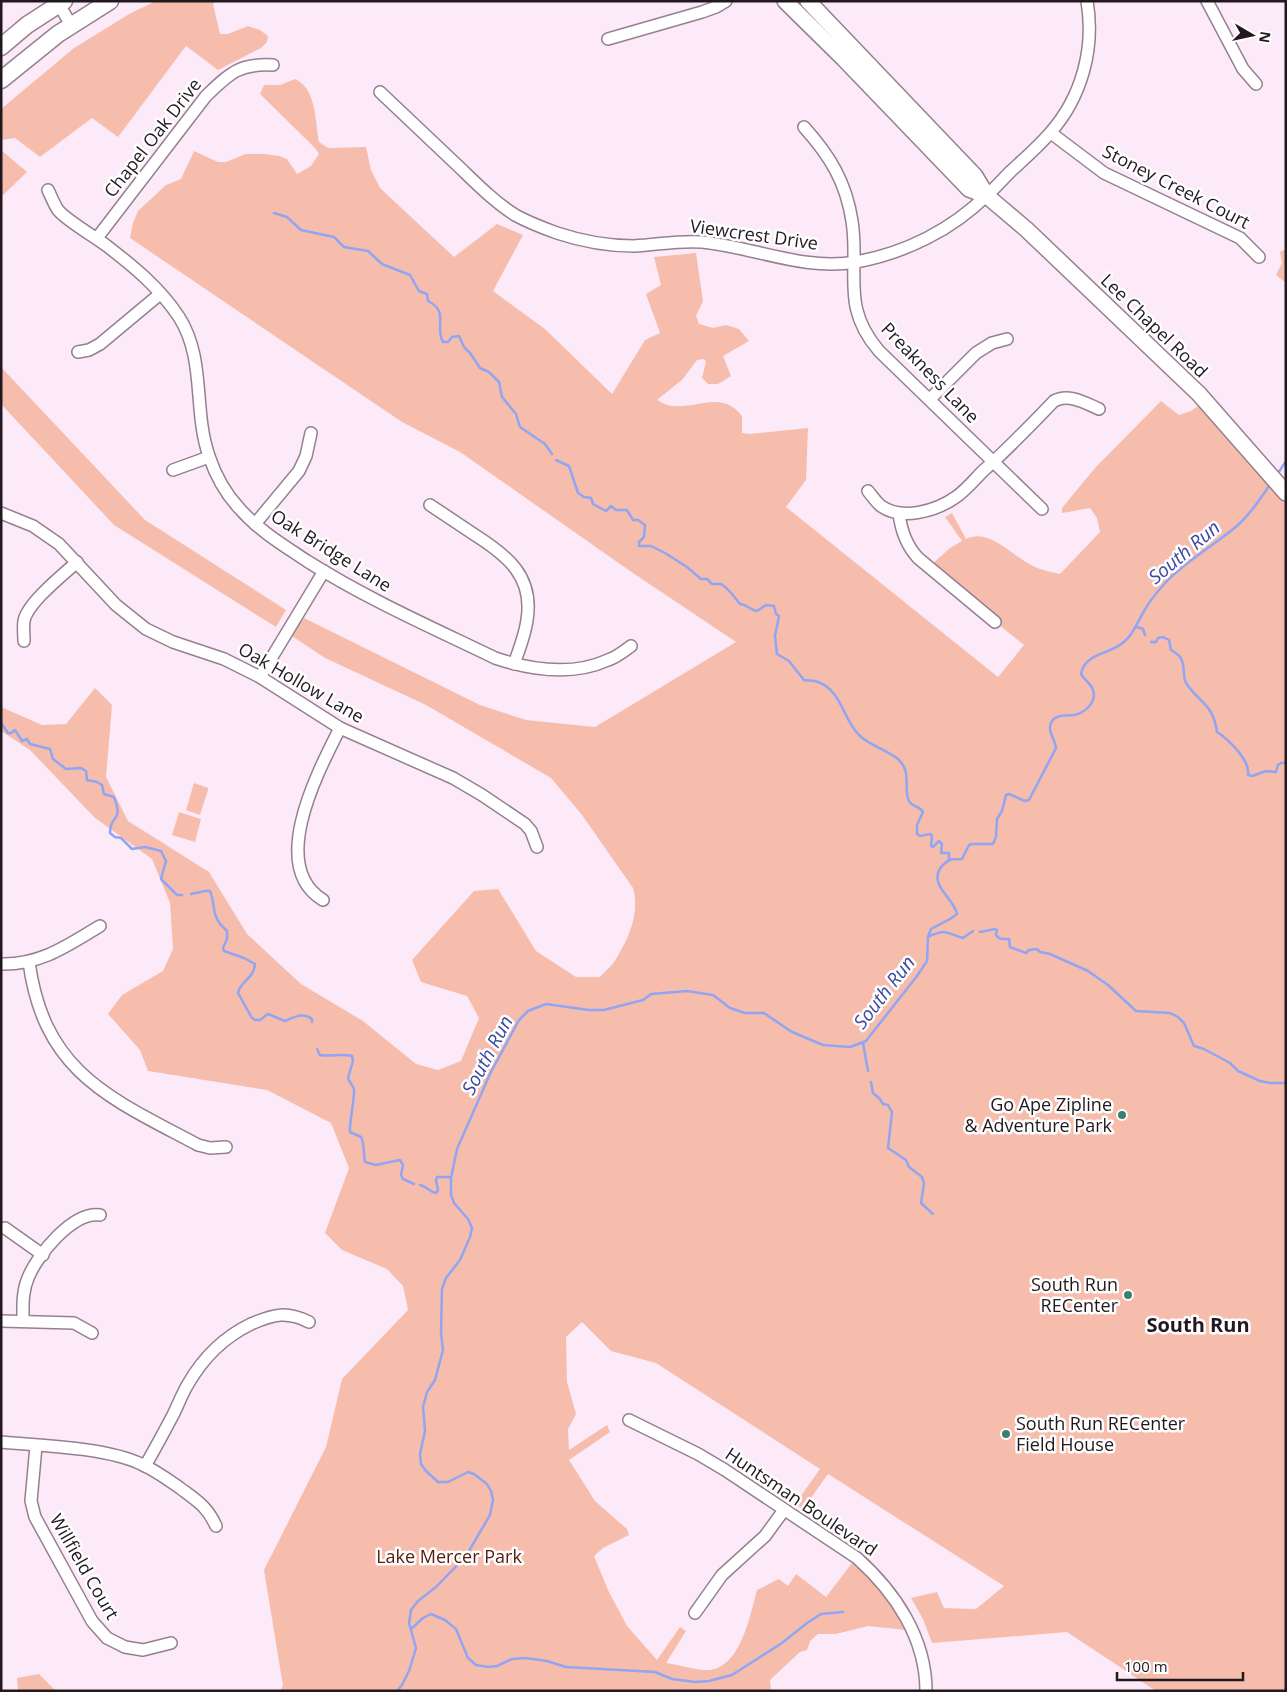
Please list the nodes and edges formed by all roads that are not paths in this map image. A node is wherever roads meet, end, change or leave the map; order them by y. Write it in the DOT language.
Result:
graph roads {
  1 [pos="110,1"];
  2 [pos="726,1"];
  3 [pos="785,1"];
  4 [pos="808,1"];
  5 [pos="1087,1"];
  6 [pos="1207,1"];
  7 [pos="60,2"];
  8 [pos="71,25"];
  9 [pos="608,39"];
  10 [pos="1,47"];
  11 [pos="273,65"];
  12 [pos="1,80"];
  13 [pos="1256,84"];
  14 [pos="380,92"];
  15 [pos="804,127"];
  16 [pos="1051,133"];
  17 [pos="48,190"];
  18 [pos="987,196"];
  19 [pos="97,238"];
  20 [pos="1258,257"];
  21 [pos="854,262"];
  22 [pos="160,294"];
  23 [pos="1007,339"];
  24 [pos="78,352"];
  25 [pos="930,400"];
  26 [pos="1099,410"];
  27 [pos="310,433"];
  28 [pos="209,457"];
  29 [pos="993,462"];
  30 [pos="173,470"];
  31 [pos="868,491"];
  32 [pos="1286,493"];
  33 [pos="430,505"];
  34 [pos="1042,509"];
  35 [pos="1,513"];
  36 [pos="899,513"];
  37 [pos="256,524"];
  38 [pos="77,562"];
  39 [pos="324,571"];
  40 [pos="995,622"];
  41 [pos="24,641"];
  42 [pos="631,646"];
  43 [pos="514,664"];
  44 [pos="260,677"];
  45 [pos="340,728"];
  46 [pos="538,847"];
  47 [pos="323,900"];
  48 [pos="100,926"];
  49 [pos="28,962"];
  50 [pos="1,964"];
  51 [pos="226,1147"];
  52 [pos="100,1216"];
  53 [pos="5,1228"];
  54 [pos="43,1254"];
  55 [pos="1,1321"];
  56 [pos="23,1321"];
  57 [pos="309,1322"];
  58 [pos="92,1333"];
  59 [pos="629,1420"];
  60 [pos="1,1442"];
  61 [pos="36,1446"];
  62 [pos="145,1466"];
  63 [pos="784,1510"];
  64 [pos="216,1526"];
  65 [pos="695,1613"];
  66 [pos="171,1643"];
  67 [pos="926,1684"];
  1 -- 8 [label="highway"];
  2 -- 9 [label="street"];
  3 -- 18 [label="main road, Lee Chapel Road"];
  4 -- 18 [label="main road, Lee Chapel Road"];
  5 -- 16 [label="street, Viewcrest Drive"];
  6 -- 13 [label="street"];
  7 -- 8 [label="street"];
  7 -- 10 [label="highway"];
  8 -- 12 [label="highway"];
  11 -- 19 [label="street, Chapel Oak Drive"];
  14 -- 21 [label="street, Viewcrest Drive"];
  15 -- 21 [label="street, Preakness Lane"];
  16 -- 18 [label="street, Viewcrest Drive"];
  16 -- 20 [label="street, Stoney Creek Court"];
  17 -- 19 [label="street, Oak Bridge Lane"];
  18 -- 21 [label="street, Viewcrest Drive"];
  18 -- 32 [label="main road, Lee Chapel Road"];
  19 -- 22 [label="street, Oak Bridge Lane"];
  21 -- 25 [label="street, Preakness Lane"];
  22 -- 24 [label="street"];
  22 -- 28 [label="street, Oak Bridge Lane"];
  23 -- 25 [label="street"];
  25 -- 29 [label="street, Preakness Lane"];
  26 -- 29 [label="street"];
  27 -- 37 [label="street"];
  28 -- 30 [label="street"];
  28 -- 37 [label="street, Oak Bridge Lane"];
  29 -- 34 [label="street, Preakness Lane"];
  29 -- 36 [label="street"];
  31 -- 36 [label="street"];
  33 -- 43 [label="street"];
  35 -- 38 [label="street, Oak Hollow Lane"];
  36 -- 40 [label="street"];
  37 -- 39 [label="street, Oak Bridge Lane"];
  38 -- 41 [label="street"];
  38 -- 44 [label="street, Oak Hollow Lane"];
  39 -- 43 [label="street, Oak Bridge Lane"];
  39 -- 44 [label="street"];
  42 -- 43 [label="street, Oak Bridge Lane"];
  44 -- 45 [label="street, Oak Hollow Lane"];
  45 -- 46 [label="street, Oak Hollow Lane"];
  45 -- 47 [label="street"];
  48 -- 49 [label="street"];
  49 -- 50 [label="street"];
  49 -- 51 [label="street"];
  52 -- 54 [label="street"];
  53 -- 54 [label="street"];
  54 -- 56 [label="street"];
  55 -- 56 [label="street"];
  56 -- 58 [label="street"];
  57 -- 62 [label="street"];
  59 -- 63 [label="street, Huntsman Boulevard"];
  60 -- 61 [label="street"];
  61 -- 62 [label="street"];
  61 -- 66 [label="street, Willfield Court"];
  62 -- 64 [label="street"];
  63 -- 65 [label="street"];
  63 -- 67 [label="street, Huntsman Boulevard"];
}
